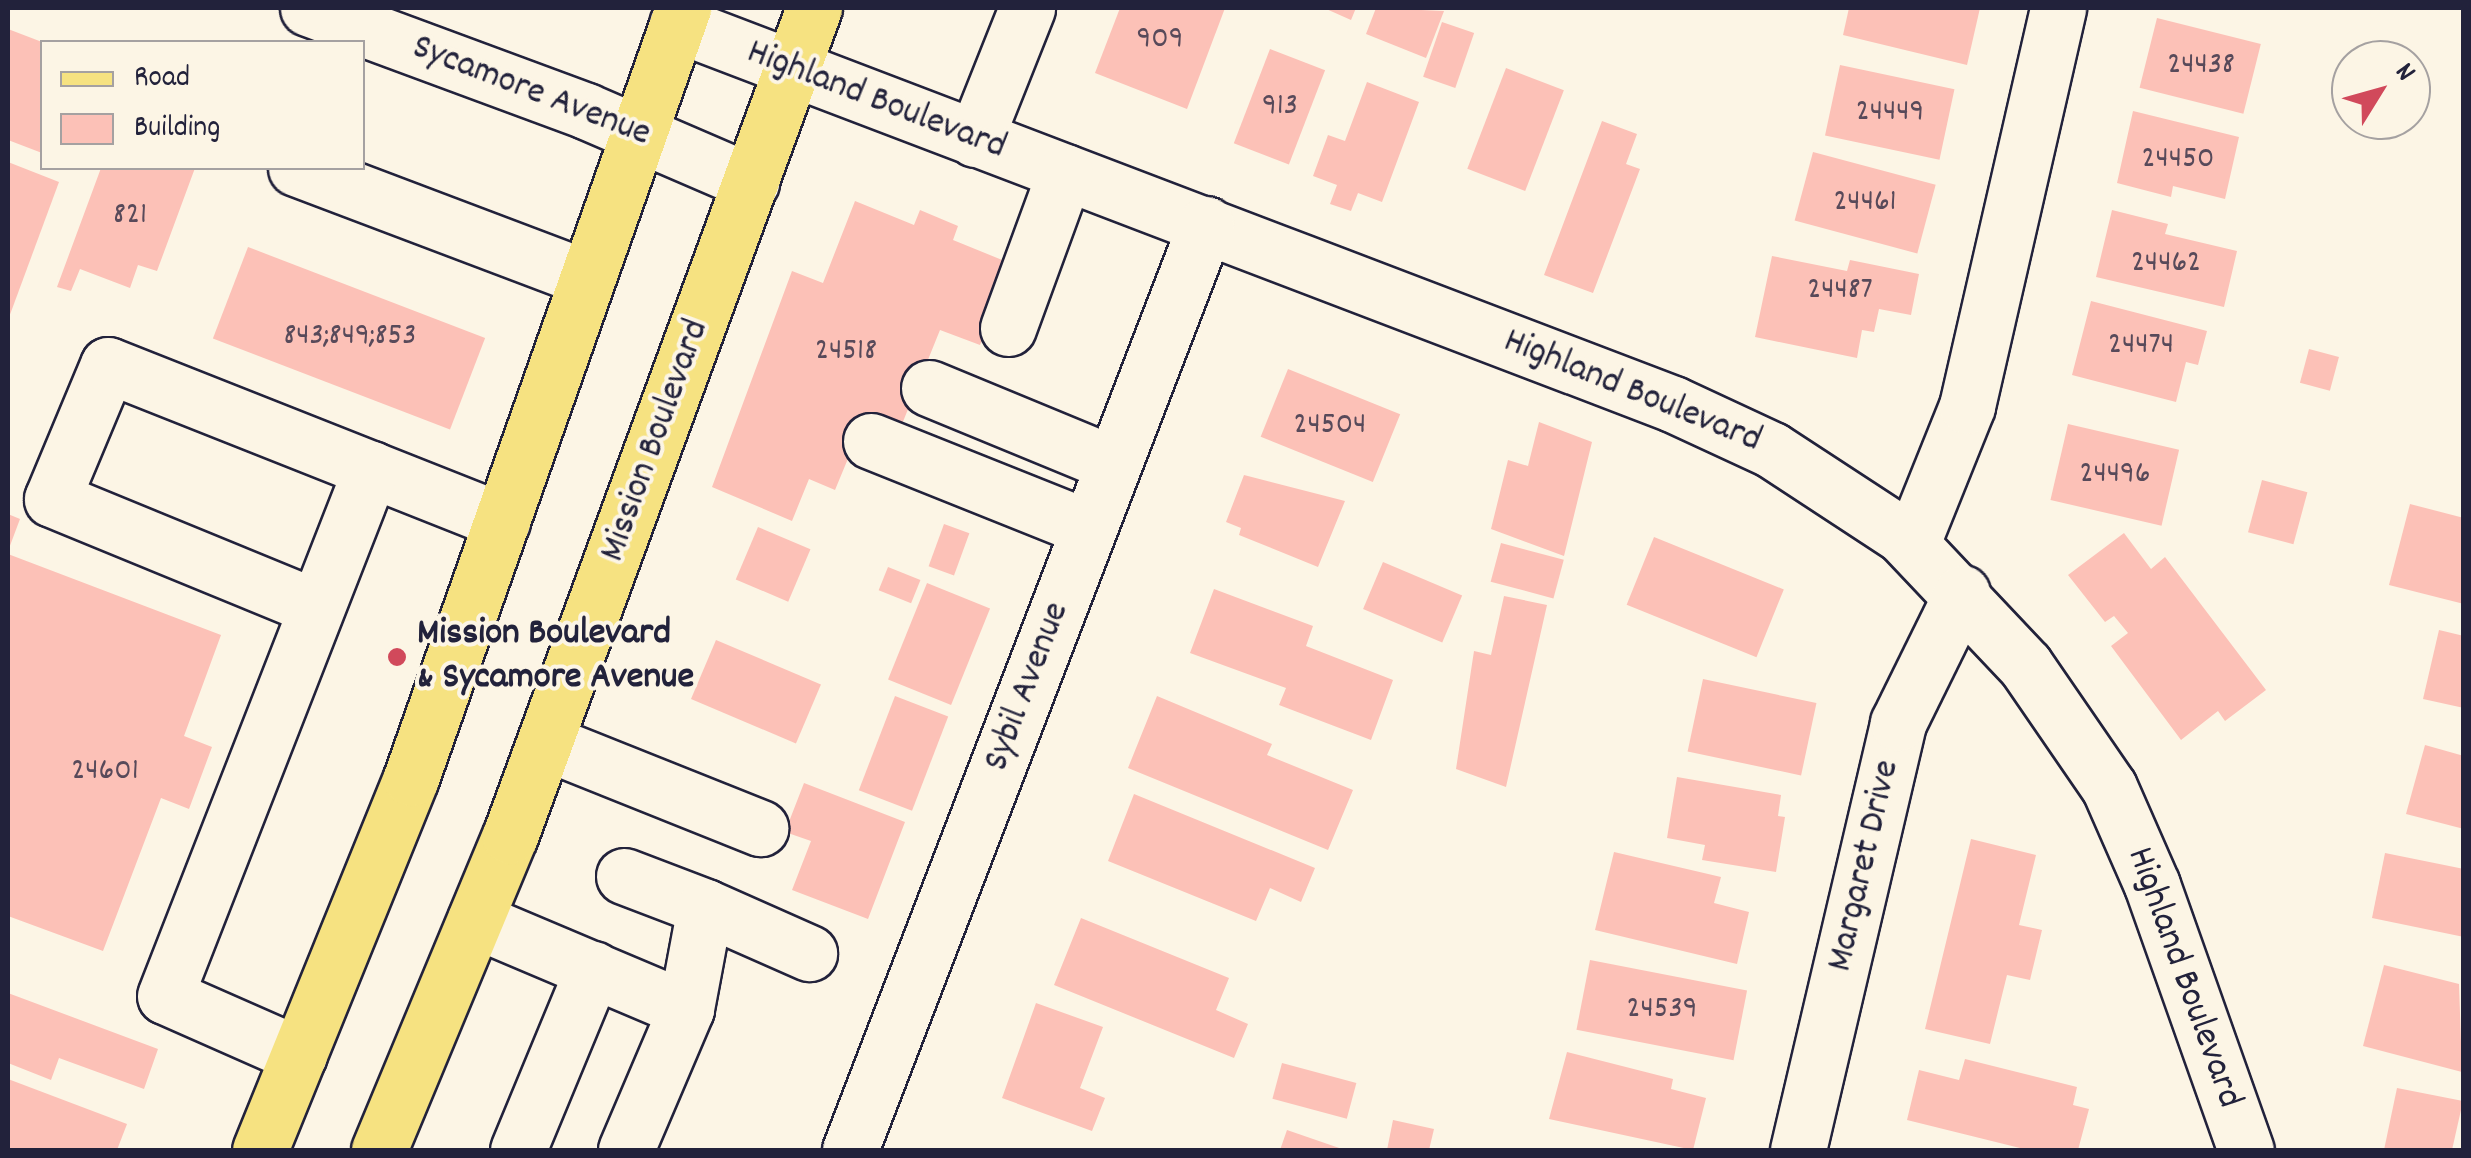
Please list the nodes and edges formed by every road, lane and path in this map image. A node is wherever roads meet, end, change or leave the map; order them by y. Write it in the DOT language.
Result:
graph roads {
  1 [pos="307,8"];
  2 [pos="814,8"];
  3 [pos="1027,8"];
  4 [pos="2058,8"];
  5 [pos="680,16"];
  6 [pos="294,40"];
  7 [pos="791,72"];
  8 [pos="641,133"];
  9 [pos="975,139"];
  10 [pos="301,170"];
  11 [pos="1066,172"];
  12 [pos="751,182"];
  13 [pos="1206,224"];
  14 [pos="586,278"];
  15 [pos="1008,328"];
  16 [pos="928,388"];
  17 [pos="871,442"];
  18 [pos="1113,464"];
  19 [pos="371,469"];
  20 [pos="502,521"];
  21 [pos="1088,528"];
  22 [pos="1912,544"];
  23 [pos="1962,593"];
  24 [pos="313,606"];
  25 [pos="545,742"];
  26 [pos="760,828"];
  27 [pos="624,876"];
  28 [pos="705,908"];
  29 [pos="475,920"];
  30 [pos="810,953"];
  31 [pos="593,970"];
  32 [pos="686,1010"];
  33 [pos="298,1055"];
  34 [pos="260,1150"];
  35 [pos="379,1150"];
  36 [pos="518,1150"];
  37 [pos="626,1150"];
  38 [pos="850,1150"];
  39 [pos="1798,1150"];
  40 [pos="2246,1150"];
  1 -- 6 [label="street"];
  1 -- 8 [label="street, Sycamore Avenue"];
  2 -- 7 [label="main road, Mission Boulevard"];
  3 -- 9 [label="street"];
  4 -- 22 [label="street"];
  5 -- 7 [label="street, Highland Boulevard"];
  5 -- 8 [label="main road"];
  7 -- 9 [label="street, Highland Boulevard"];
  7 -- 12 [label="main road, Mission Boulevard"];
  8 -- 12 [label="street, Sycamore Avenue"];
  8 -- 14 [label="main road"];
  9 -- 11 [label="street, Highland Boulevard"];
  10 -- 14 [label="street"];
  11 -- 13 [label="street, Highland Boulevard"];
  11 -- 15 [label="street"];
  12 -- 25 [label="main road, Mission Boulevard"];
  13 -- 18 [label="street, Sybil Avenue"];
  13 -- 22 [label="street, Highland Boulevard"];
  14 -- 20 [label="main road"];
  16 -- 18 [label="street"];
  17 -- 21 [label="street"];
  18 -- 21 [label="street, Sybil Avenue"];
  19 -- 20 [label="street"];
  19 -- 24 [label="street"];
  19 -- 24 [label="street"];
  20 -- 33 [label="main road"];
  21 -- 38 [label="street, Sybil Avenue"];
  22 -- 23 [label="street, Highland Boulevard"];
  23 -- 39 [label="street, Margaret Drive"];
  23 -- 40 [label="street, Highland Boulevard"];
  24 -- 33 [label="street"];
  25 -- 26 [label="street"];
  25 -- 29 [label="main road, Mission Boulevard"];
  27 -- 28 [label="street"];
  28 -- 30 [label="street"];
  28 -- 32 [label="street"];
  29 -- 31 [label="street"];
  29 -- 35 [label="main road, Mission Boulevard"];
  31 -- 32 [label="street"];
  31 -- 36 [label="street"];
  32 -- 37 [label="street"];
  33 -- 34 [label="main road"];
}
